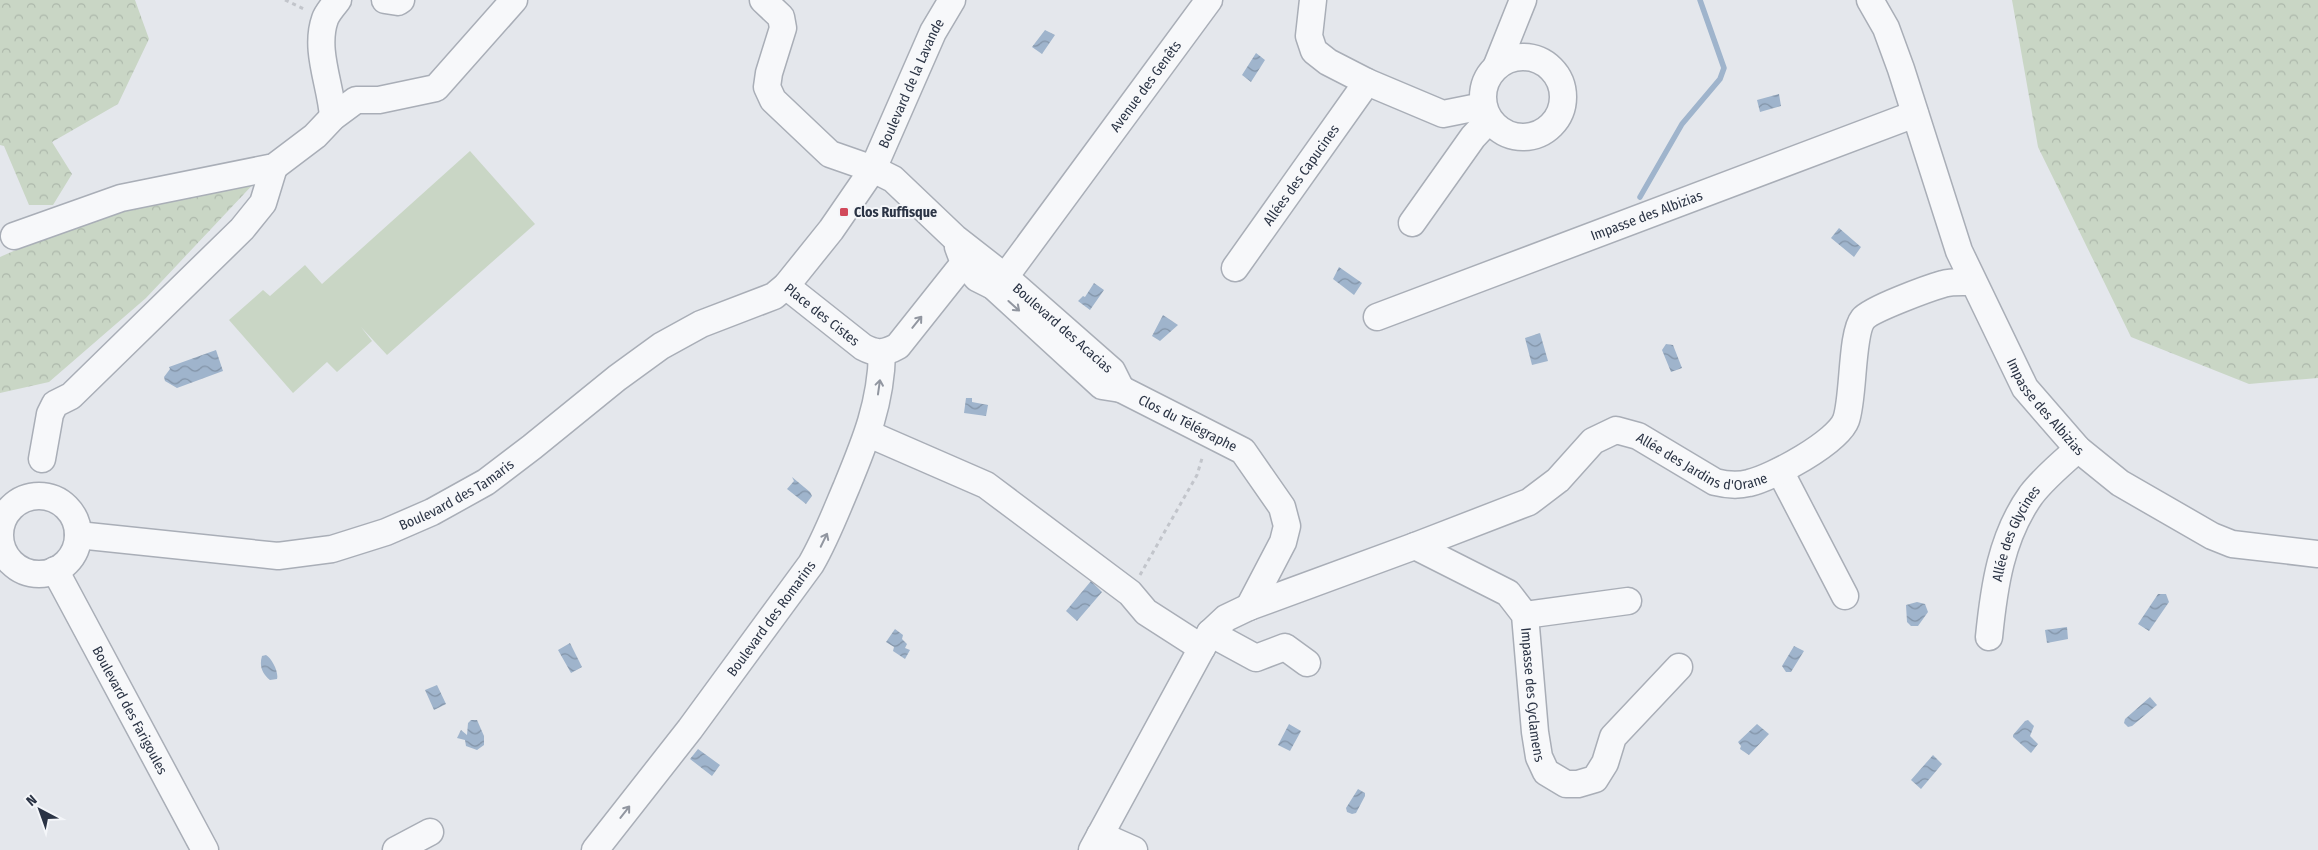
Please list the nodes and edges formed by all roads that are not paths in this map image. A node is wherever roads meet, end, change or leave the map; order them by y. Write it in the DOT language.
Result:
graph roads {
  1 [pos="338,0"];
  2 [pos="385,0"];
  3 [pos="401,0"];
  4 [pos="514,0"];
  5 [pos="763,0"];
  6 [pos="952,0"];
  7 [pos="1209,0"];
  8 [pos="1313,0"];
  9 [pos="1523,0"];
  10 [pos="1870,0"];
  11 [pos="1497,66"];
  12 [pos="1367,82"];
  13 [pos="1486,113"];
  14 [pos="1915,114"];
  15 [pos="333,117"];
  16 [pos="274,167"];
  17 [pos="873,169"];
  18 [pos="1412,222"];
  19 [pos="14,236"];
  20 [pos="954,238"];
  21 [pos="964,263"];
  22 [pos="1235,268"];
  23 [pos="999,282"];
  24 [pos="1973,282"];
  25 [pos="786,286"];
  26 [pos="1377,317"];
  27 [pos="882,353"];
  28 [pos="1121,389"];
  29 [pos="869,434"];
  30 [pos="2078,449"];
  31 [pos="42,459"];
  32 [pos="1780,471"];
  33 [pos="4,509"];
  34 [pos="78,535"];
  35 [pos="1283,542"];
  36 [pos="1415,546"];
  37 [pos="2318,554"];
  38 [pos="55,570"];
  39 [pos="1296,590"];
  40 [pos="1845,596"];
  41 [pos="1628,602"];
  42 [pos="1249,607"];
  43 [pos="1525,615"];
  44 [pos="1989,637"];
  45 [pos="1206,640"];
  46 [pos="1307,663"];
  47 [pos="1678,668"];
  48 [pos="430,832"];
  49 [pos="1096,842"];
  50 [pos="200,849"];
  51 [pos="396,850"];
  52 [pos="595,850"];
  53 [pos="1134,850"];
  1 -- 15 [label="street"];
  2 -- 3 [label="street"];
  4 -- 15 [label="street"];
  5 -- 17 [label="street, Boulevard des Acacias"];
  6 -- 17 [label="street, Boulevard de la Lavande"];
  7 -- 23 [label="street, Avenue des Genêts"];
  8 -- 12 [label="street"];
  9 -- 11 [label="street"];
  10 -- 14 [label="street, Impasse des Albizias"];
  11 -- 13 [label="street"];
  11 -- 13 [label="street"];
  12 -- 13 [label="street"];
  12 -- 22 [label="street, Allées des Capucines"];
  13 -- 18 [label="street"];
  14 -- 24 [label="street, Impasse des Albizias"];
  14 -- 26 [label="street, Impasse des Albizias"];
  15 -- 16 [label="street"];
  16 -- 19 [label="street"];
  16 -- 31 [label="street"];
  17 -- 20 [label="street, Boulevard des Acacias"];
  17 -- 25 [label="street, Place des Cistes"];
  20 -- 21 [label="street, Boulevard des Acacias"];
  20 -- 23 [label="street, Boulevard des Acacias"];
  21 -- 23 [label="street, Boulevard des Acacias"];
  27 -- 21 [label="street, one-way"];
  23 -- 28 [label="street, Boulevard des Acacias"];
  24 -- 30 [label="street, Impasse des Albizias"];
  24 -- 32 [label="street, Allée des Jardins d'Orane"];
  25 -- 27 [label="street, Place des Cistes"];
  25 -- 34 [label="street, Boulevard des Tamaris"];
  29 -- 27 [label="street, Boulevard des Romarins, one-way"];
  28 -- 35 [label="street, Clos du Télégraphe"];
  29 -- 45 [label="street"];
  52 -- 29 [label="street, Boulevard des Romarins, one-way"];
  30 -- 37 [label="street, Impasse des Albizias"];
  30 -- 44 [label="street, Allée des Glycines"];
  32 -- 36 [label="street, Allée des Jardins d'Orane"];
  32 -- 40 [label="street"];
  33 -- 34 [label="street"];
  33 -- 38 [label="street"];
  34 -- 38 [label="street"];
  35 -- 39 [label="street, Clos du Télégraphe"];
  35 -- 42 [label="street, Clos du Télégraphe"];
  36 -- 39 [label="street, Allée des Jardins d'Orane"];
  36 -- 43 [label="street, Impasse des Cyclamens"];
  38 -- 50 [label="street, Boulevard des Farigoules"];
  39 -- 42 [label="street, Allée des Jardins d'Orane"];
  41 -- 43 [label="street"];
  42 -- 45 [label="street, Allée des Jardins d'Orane"];
  43 -- 47 [label="street, Impasse des Cyclamens"];
  45 -- 46 [label="street"];
  45 -- 49 [label="street"];
  48 -- 51 [label="street"];
  49 -- 53 [label="street"];
}
